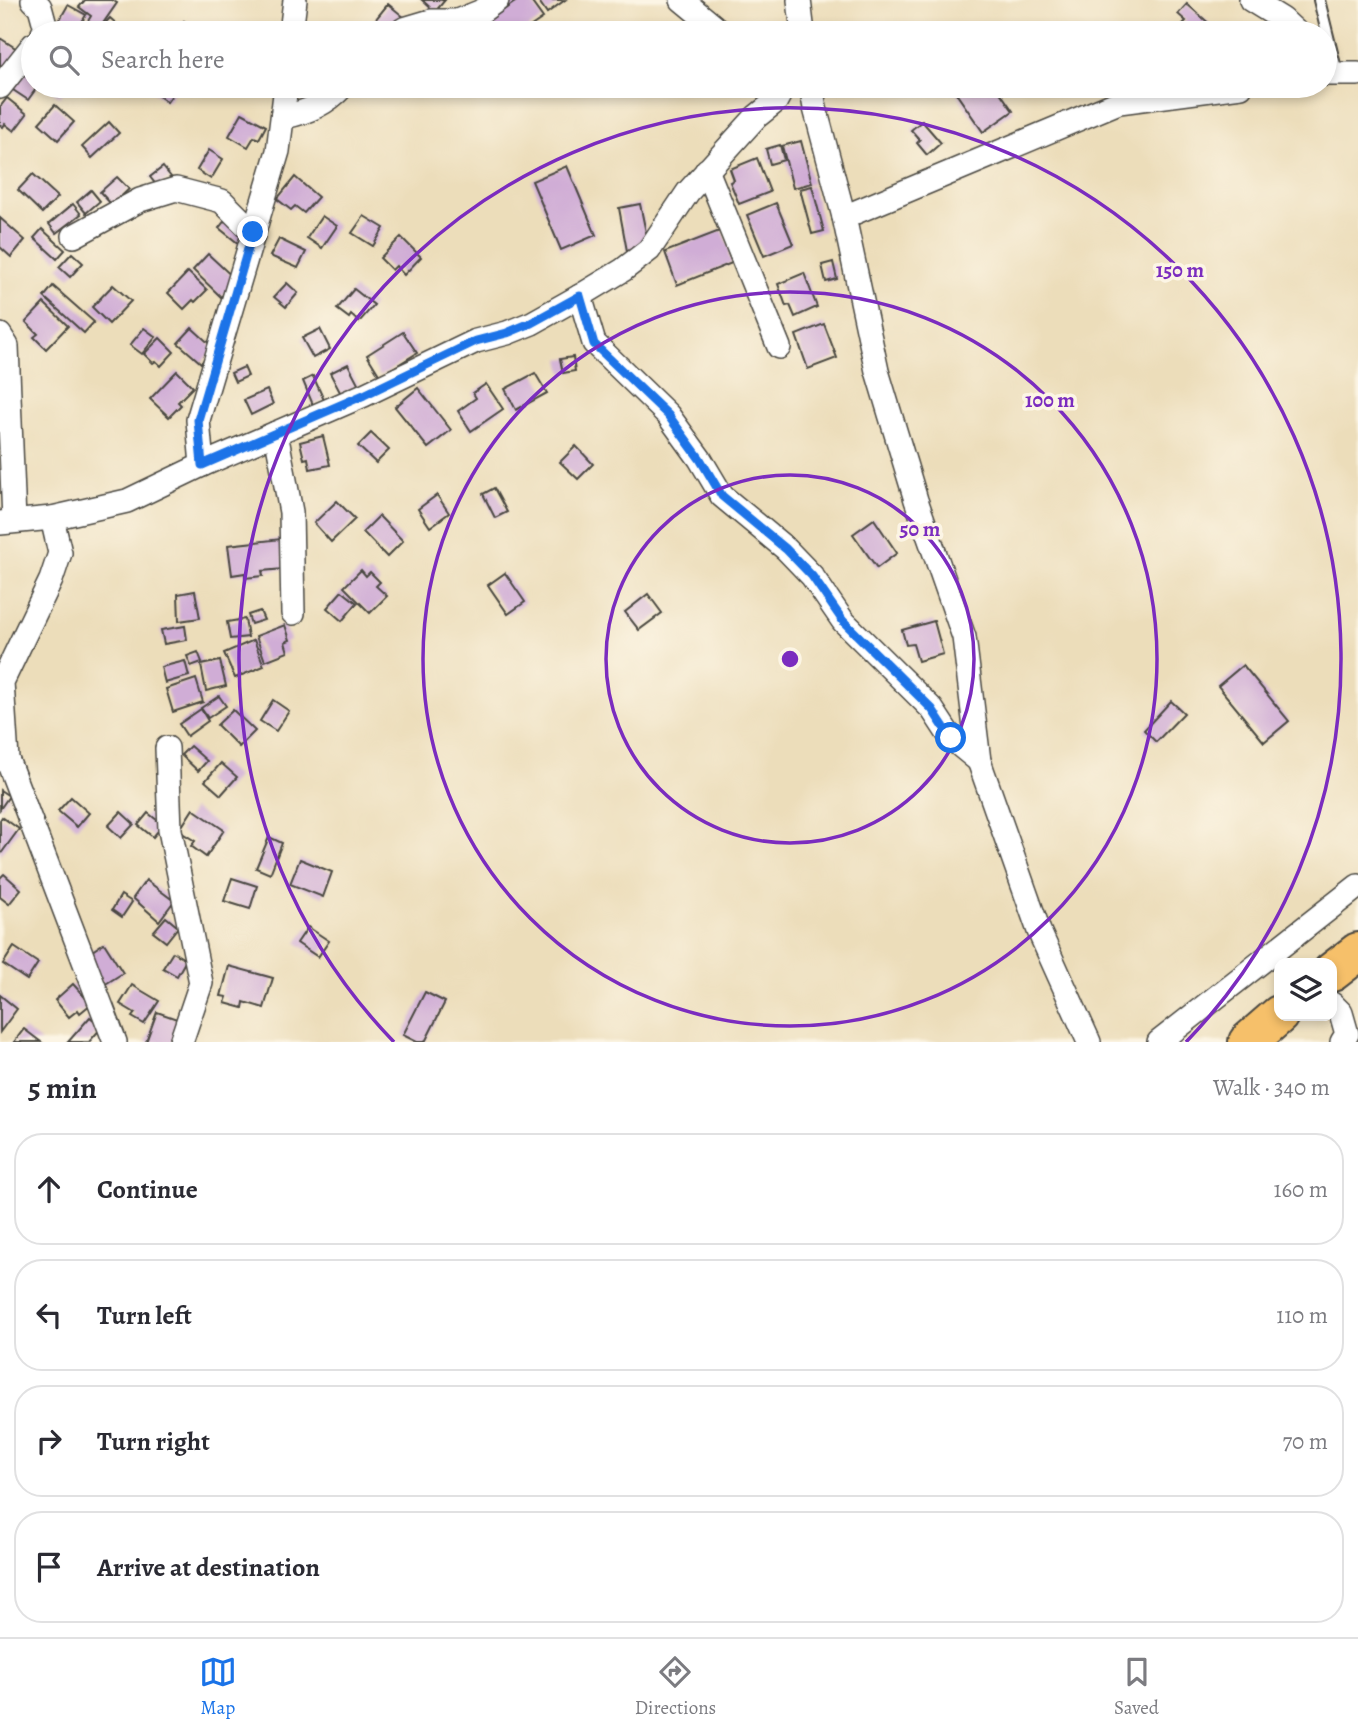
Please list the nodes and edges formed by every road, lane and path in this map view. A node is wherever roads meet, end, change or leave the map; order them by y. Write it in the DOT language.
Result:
graph roads {
  1 [pos="33,0"];
  2 [pos="497,0"];
  3 [pos="682,0"];
  4 [pos="799,0"];
  5 [pos="1251,0"];
  6 [pos="1319,0"];
  7 [pos="293,1"];
  8 [pos="44,21"];
  9 [pos="292,21"];
  10 [pos="431,21"];
  11 [pos="457,21"];
  12 [pos="457,21"];
  13 [pos="707,21"];
  14 [pos="801,21"];
  15 [pos="1284,21"];
  16 [pos="1324,21"];
  17 [pos="21,60"];
  18 [pos="0,87"];
  19 [pos="285,98"];
  20 [pos="330,98"];
  21 [pos="777,98"];
  22 [pos="813,98"];
  23 [pos="1150,98"];
  24 [pos="284,117"];
  25 [pos="707,170"];
  26 [pos="844,217"];
  27 [pos="253,232"];
  28 [pos="74,236"];
  29 [pos="580,296"];
  30 [pos="0,335"];
  31 [pos="779,348"];
  32 [pos="276,433"];
  33 [pos="202,465"];
  34 [pos="52,519"];
  35 [pos="7,522"];
  36 [pos="293,613"];
  37 [pos="1,684"];
  38 [pos="167,748"];
  39 [pos="979,761"];
  40 [pos="1358,886"];
  41 [pos="1358,952"];
  42 [pos="1337,968"];
  43 [pos="1337,1009"];
  44 [pos="1274,1019"];
  45 [pos="184,1041"];
  46 [pos="115,1042"];
  47 [pos="1089,1042"];
  48 [pos="1159,1042"];
  49 [pos="1248,1042"];
  50 [pos="1342,1042"];
  1 -- 8 [label="street"];
  2 -- 12 [label="street"];
  3 -- 13 [label="street"];
  4 -- 14 [label="street"];
  5 -- 15 [label="street"];
  6 -- 16 [label="lane"];
  7 -- 9 [label="street"];
  10 -- 11 [label="street"];
  17 -- 18 [label="street"];
  19 -- 24 [label="street"];
  20 -- 24 [label="street"];
  21 -- 25 [label="street"];
  22 -- 26 [label="street"];
  23 -- 26 [label="street"];
  24 -- 27 [label="street"];
  25 -- 29 [label="street"];
  25 -- 31 [label="street"];
  26 -- 39 [label="street"];
  27 -- 28 [label="street"];
  27 -- 33 [label="street"];
  29 -- 32 [label="street"];
  29 -- 39 [label="street"];
  30 -- 35 [label="street"];
  32 -- 33 [label="street"];
  32 -- 36 [label="street"];
  33 -- 34 [label="street"];
  34 -- 35 [label="street"];
  34 -- 37 [label="street"];
  37 -- 46 [label="street"];
  38 -- 45 [label="street"];
  39 -- 47 [label="street"];
  40 -- 48 [label="street"];
  41 -- 42 [label="highway"];
  43 -- 50 [label="street"];
  44 -- 49 [label="highway"];
}
